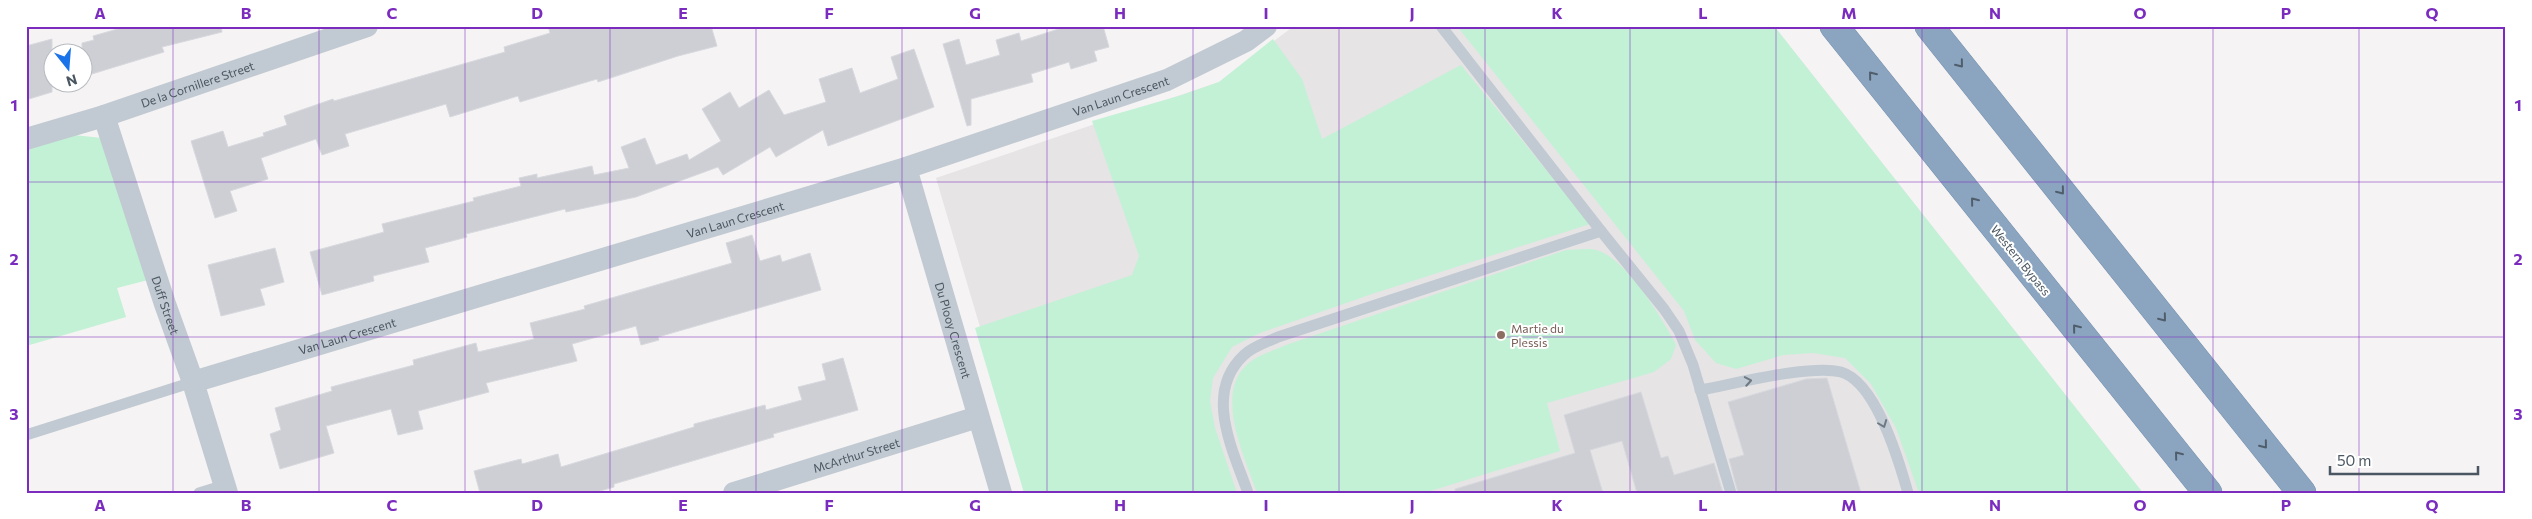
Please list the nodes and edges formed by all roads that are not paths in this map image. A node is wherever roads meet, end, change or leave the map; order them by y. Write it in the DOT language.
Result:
graph roads {
  1 [pos="367,26"];
  2 [pos="1266,26"];
  3 [pos="1441,26"];
  4 [pos="1834,26"];
  5 [pos="1929,26"];
  6 [pos="104,116"];
  7 [pos="26,139"];
  8 [pos="906,168"];
  9 [pos="1600,232"];
  10 [pos="193,382"];
  11 [pos="1700,390"];
  12 [pos="978,417"];
  13 [pos="26,435"];
  14 [pos="226,489"];
  15 [pos="199,493"];
  16 [pos="734,493"];
  17 [pos="1000,493"];
  18 [pos="1248,493"];
  19 [pos="1731,493"];
  20 [pos="1908,493"];
  21 [pos="2208,493"];
  22 [pos="2302,493"];
  1 -- 6 [label="street, De la Cornillere Street"];
  2 -- 8 [label="street, Van Laun Crescent"];
  3 -- 9 [label="lane"];
  21 -- 4 [label="highway, Western Bypass, one-way"];
  5 -- 22 [label="highway, one-way"];
  6 -- 7 [label="street, De la Cornillere Street"];
  6 -- 10 [label="street, Duff Street"];
  8 -- 10 [label="street, Van Laun Crescent"];
  8 -- 12 [label="street, Du Plooy Crescent"];
  9 -- 11 [label="lane"];
  9 -- 18 [label="lane"];
  10 -- 13 [label="lane"];
  10 -- 14 [label="street, Duff Street"];
  11 -- 19 [label="lane"];
  11 -- 20 [label="lane, one-way"];
  12 -- 16 [label="street, McArthur Street"];
  12 -- 17 [label="street, Du Plooy Crescent"];
  14 -- 15 [label="lane"];
}
